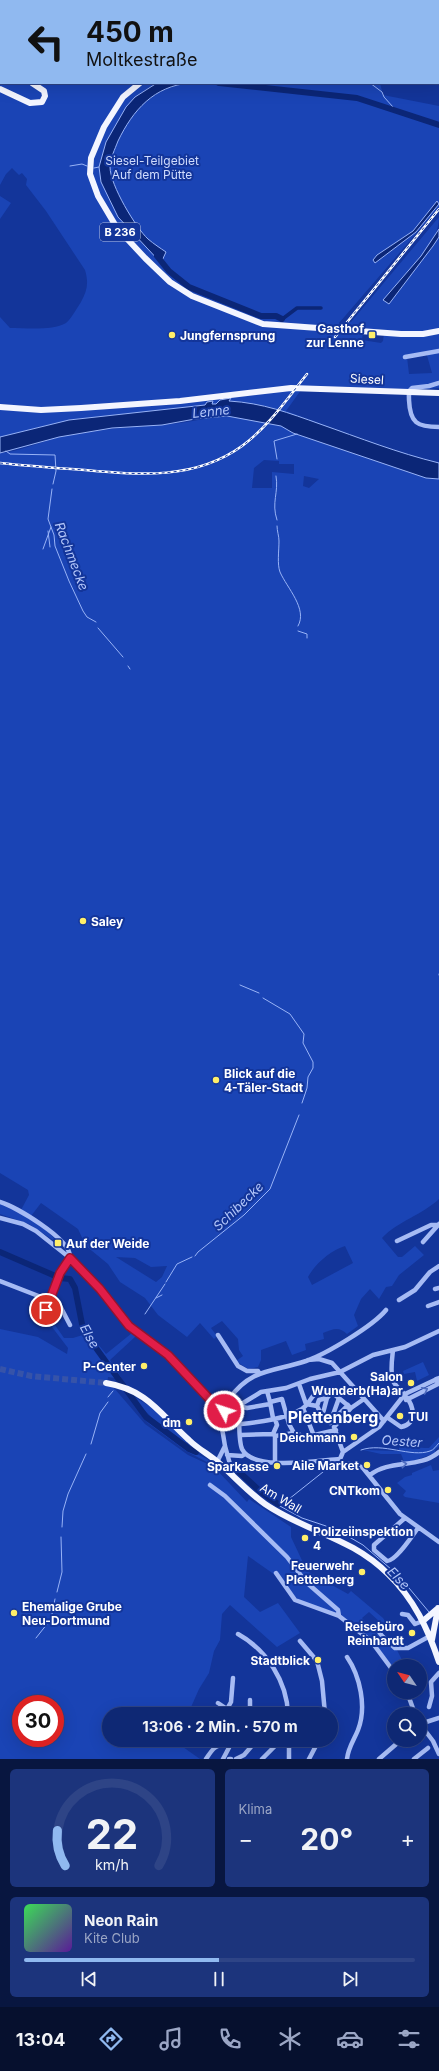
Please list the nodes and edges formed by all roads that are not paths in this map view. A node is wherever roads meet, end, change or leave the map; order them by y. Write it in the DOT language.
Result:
graph roads {
  1 [pos="34,84"];
  2 [pos="139,84"];
  3 [pos="0,89"];
  4 [pos="439,331"];
  5 [pos="439,351"];
  6 [pos="405,357"];
  7 [pos="439,383"];
  8 [pos="409,392"];
  9 [pos="439,393"];
  10 [pos="0,406"];
  11 [pos="439,426"];
  12 [pos="0,1202"];
  13 [pos="0,1218"];
  14 [pos="439,1224"];
  15 [pos="397,1240"];
  16 [pos="423,1242"];
  17 [pos="70,1258"];
  18 [pos="439,1266"];
  19 [pos="0,1281"];
  20 [pos="50,1300"];
  21 [pos="399,1300"];
  22 [pos="439,1302"];
  23 [pos="428,1306"];
  24 [pos="386,1310"];
  25 [pos="42,1314"];
  26 [pos="70,1325"];
  27 [pos="439,1331"];
  28 [pos="218,1335"];
  29 [pos="393,1350"];
  30 [pos="308,1360"];
  31 [pos="340,1372"];
  32 [pos="260,1373"];
  33 [pos="438,1379"];
  34 [pos="106,1383"];
  35 [pos="298,1384"];
  36 [pos="267,1391"];
  37 [pos="332,1392"];
  38 [pos="314,1394"];
  39 [pos="406,1397"];
  40 [pos="327,1398"];
  41 [pos="339,1398"];
  42 [pos="364,1399"];
  43 [pos="319,1400"];
  44 [pos="270,1403"];
  45 [pos="215,1405"];
  46 [pos="238,1406"];
  47 [pos="304,1406"];
  48 [pos="317,1406"];
  49 [pos="349,1407"];
  50 [pos="231,1408"];
  51 [pos="224,1409"];
  52 [pos="287,1414"];
  53 [pos="220,1416"];
  54 [pos="322,1417"];
  55 [pos="275,1419"];
  56 [pos="386,1419"];
  57 [pos="330,1423"];
  58 [pos="241,1424"];
  59 [pos="335,1429"];
  60 [pos="294,1433"];
  61 [pos="241,1435"];
  62 [pos="274,1435"];
  63 [pos="314,1436"];
  64 [pos="224,1446"];
  65 [pos="343,1452"];
  66 [pos="439,1452"];
  67 [pos="245,1454"];
  68 [pos="227,1455"];
  69 [pos="340,1459"];
  70 [pos="275,1462"];
  71 [pos="219,1463"];
  72 [pos="370,1475"];
  73 [pos="235,1478"];
  74 [pos="210,1485"];
  75 [pos="405,1518"];
  76 [pos="418,1528"];
  77 [pos="439,1542"];
  78 [pos="276,1574"];
  79 [pos="438,1607"];
  80 [pos="402,1614"];
  81 [pos="339,1616"];
  82 [pos="436,1618"];
  83 [pos="423,1621"];
  84 [pos="376,1626"];
  85 [pos="238,1634"];
  86 [pos="431,1638"];
  87 [pos="300,1641"];
  88 [pos="347,1657"];
  89 [pos="387,1662"];
  90 [pos="439,1662"];
  91 [pos="439,1673"];
  92 [pos="233,1678"];
  93 [pos="250,1700"];
  94 [pos="218,1703"];
  95 [pos="224,1707"];
  96 [pos="228,1707"];
  97 [pos="250,1707"];
  98 [pos="287,1707"];
  99 [pos="324,1707"];
  100 [pos="429,1707"];
  101 [pos="439,1718"];
  102 [pos="427,1722"];
  103 [pos="427,1733"];
  104 [pos="214,1747"];
  105 [pos="228,1747"];
  106 [pos="251,1747"];
  107 [pos="274,1747"];
  108 [pos="289,1747"];
  109 [pos="315,1747"];
  110 [pos="393,1747"];
  111 [pos="428,1748"];
  112 [pos="439,1754"];
  113 [pos="381,1758"];
  114 [pos="206,1759"];
  115 [pos="224,1759"];
  116 [pos="236,1759"];
  117 [pos="262,1759"];
  118 [pos="289,1759"];
  119 [pos="309,1759"];
  120 [pos="347,1759"];
  121 [pos="414,1759"];
  1 -- 3 [label="main road"];
  2 -- 4 [label="main road, B 236"];
  5 -- 6 [label="street"];
  7 -- 8 [label="street, Siesel"];
  8 -- 9 [label="main road"];
  8 -- 10 [label="main road, Siesel"];
  8 -- 11 [label="street"];
  12 -- 17 [label="street"];
  13 -- 17 [label="street"];
  14 -- 15 [label="street"];
  14 -- 16 [label="street"];
  17 -- 20 [label="street"];
  17 -- 45 [label="street"];
  18 -- 21 [label="street"];
  19 -- 20 [label="street"];
  20 -- 25 [label="street"];
  20 -- 26 [label="street"];
  22 -- 23 [label="street"];
  24 -- 30 [label="street"];
  27 -- 29 [label="street"];
  28 -- 32 [label="street"];
  29 -- 31 [label="street"];
  29 -- 39 [label="street"];
  30 -- 31 [label="street"];
  30 -- 32 [label="street"];
  31 -- 35 [label="street"];
  31 -- 42 [label="street"];
  32 -- 50 [label="street"];
  33 -- 39 [label="street"];
  34 -- 71 [label="main road, Am Wall"];
  35 -- 36 [label="street"];
  35 -- 47 [label="street"];
  36 -- 44 [label="street"];
  36 -- 46 [label="street"];
  37 -- 38 [label="street"];
  37 -- 40 [label="street"];
  37 -- 41 [label="street"];
  38 -- 43 [label="street"];
  38 -- 47 [label="street"];
  39 -- 56 [label="street"];
  39 -- 56 [label="street"];
  40 -- 43 [label="street"];
  40 -- 54 [label="street"];
  41 -- 49 [label="street"];
  41 -- 57 [label="street"];
  42 -- 49 [label="street"];
  42 -- 56 [label="street"];
  43 -- 48 [label="street"];
  44 -- 46 [label="street"];
  44 -- 52 [label="street"];
  44 -- 55 [label="street"];
  45 -- 51 [label="street"];
  45 -- 53 [label="street"];
  46 -- 50 [label="street"];
  46 -- 58 [label="street"];
  47 -- 48 [label="street"];
  47 -- 52 [label="street"];
  47 -- 63 [label="street"];
  48 -- 54 [label="street"];
  49 -- 57 [label="street"];
  49 -- 59 [label="street"];
  50 -- 51 [label="street"];
  51 -- 53 [label="street"];
  52 -- 55 [label="street"];
  52 -- 60 [label="street"];
  53 -- 64 [label="street"];
  54 -- 57 [label="street"];
  55 -- 58 [label="street"];
  55 -- 62 [label="street"];
  56 -- 65 [label="street"];
  57 -- 59 [label="street"];
  58 -- 61 [label="street"];
  59 -- 63 [label="street"];
  59 -- 65 [label="street"];
  60 -- 62 [label="street"];
  60 -- 63 [label="street"];
  61 -- 62 [label="street"];
  61 -- 67 [label="street"];
  62 -- 70 [label="street"];
  64 -- 68 [label="street"];
  64 -- 71 [label="street"];
  65 -- 69 [label="street"];
  72 -- 66 [label="street, one-way"];
  67 -- 68 [label="street"];
  67 -- 70 [label="street"];
  68 -- 71 [label="street"];
  68 -- 73 [label="street"];
  69 -- 70 [label="street"];
  69 -- 72 [label="street"];
  71 -- 73 [label="main road, Am Wall"];
  72 -- 75 [label="street"];
  73 -- 83 [label="main road, Am Wall"];
  74 -- 81 [label="street"];
  75 -- 76 [label="street"];
  75 -- 76 [label="street"];
  76 -- 77 [label="street"];
  78 -- 81 [label="street"];
  79 -- 82 [label="main road"];
  79 -- 83 [label="main road"];
  80 -- 83 [label="street"];
  81 -- 89 [label="street"];
  82 -- 83 [label="main road"];
  82 -- 86 [label="main road"];
  83 -- 86 [label="main road, Am Wall"];
  84 -- 86 [label="street"];
  85 -- 98 [label="street"];
  86 -- 90 [label="main road, Am Wall"];
  87 -- 99 [label="street"];
  88 -- 120 [label="street"];
  91 -- 100 [label="street"];
  92 -- 96 [label="street"];
  93 -- 97 [label="street"];
  94 -- 95 [label="street"];
  101 -- 102 [label="street"];
  103 -- 112 [label="street"];
  104 -- 114 [label="street"];
  105 -- 115 [label="street"];
  106 -- 116 [label="street"];
  107 -- 117 [label="street"];
  108 -- 118 [label="street"];
  109 -- 119 [label="street"];
  110 -- 113 [label="street"];
  111 -- 121 [label="street"];
}
